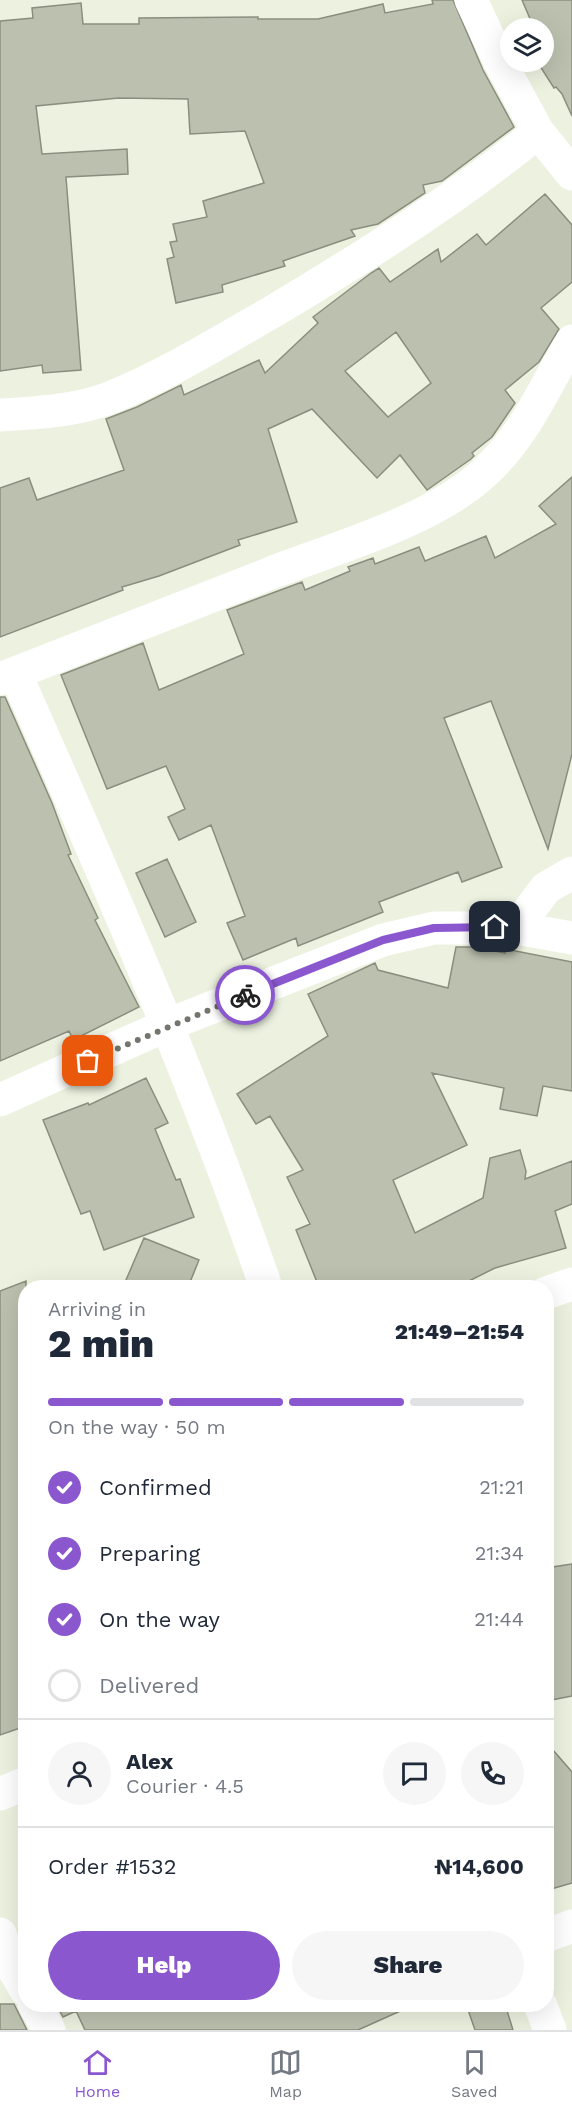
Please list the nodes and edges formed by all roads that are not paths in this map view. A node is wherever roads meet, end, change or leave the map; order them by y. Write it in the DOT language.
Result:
graph roads {
  1 [pos="471,0"];
  2 [pos="538,132"];
  3 [pos="572,174"];
  4 [pos="572,341"];
  5 [pos="0,416"];
  6 [pos="8,676"];
  7 [pos="572,873"];
  8 [pos="516,927"];
  9 [pos="572,938"];
  10 [pos="167,1025"];
  11 [pos="0,1100"];
  12 [pos="264,1280"];
  13 [pos="572,1284"];
  14 [pos="554,1290"];
  15 [pos="18,1786"];
  16 [pos="0,1794"];
  17 [pos="572,1926"];
  18 [pos="554,1933"];
  19 [pos="0,1934"];
  20 [pos="18,1976"];
  21 [pos="39,2012"];
  22 [pos="543,2012"];
  23 [pos="49,2030"];
  24 [pos="550,2030"];
  1 -- 2 [label="street"];
  2 -- 3 [label="street"];
  2 -- 5 [label="street"];
  4 -- 6 [label="street"];
  6 -- 10 [label="street"];
  7 -- 8 [label="street"];
  8 -- 9 [label="street"];
  8 -- 10 [label="street"];
  10 -- 11 [label="street"];
  10 -- 12 [label="street"];
  13 -- 14 [label="street"];
  15 -- 16 [label="street"];
  17 -- 18 [label="street"];
  19 -- 20 [label="street"];
  21 -- 23 [label="street"];
  22 -- 24 [label="street"];
}
